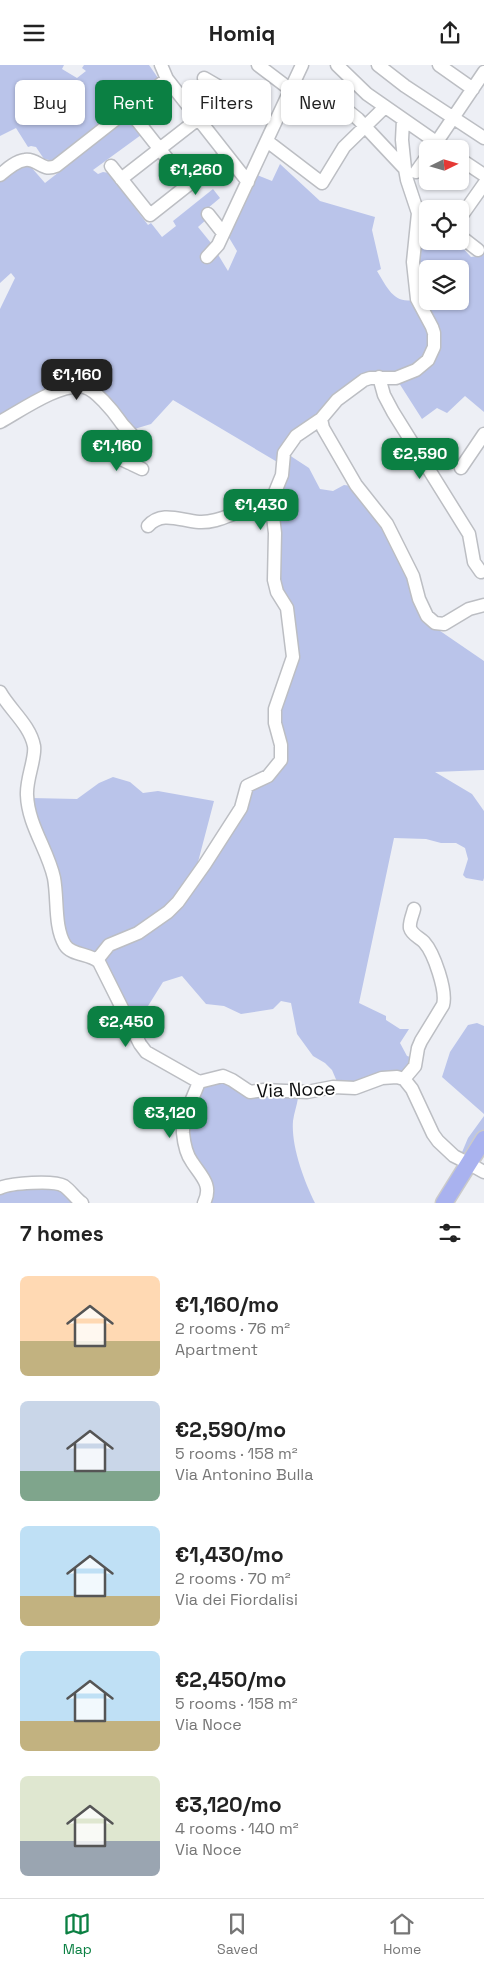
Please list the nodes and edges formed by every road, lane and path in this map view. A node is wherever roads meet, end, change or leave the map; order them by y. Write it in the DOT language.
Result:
graph roads {
  1 [pos="161,65"];
  2 [pos="258,65"];
  3 [pos="302,65"];
  4 [pos="337,65"];
  5 [pos="378,65"];
  6 [pos="440,65"];
  7 [pos="484,72"];
  8 [pos="204,78"];
  9 [pos="167,79"];
  10 [pos="207,80"];
  11 [pos="295,80"];
  12 [pos="281,82"];
  13 [pos="478,87"];
  14 [pos="182,98"];
  15 [pos="385,107"];
  16 [pos="281,111"];
  17 [pos="354,117"];
  18 [pos="454,117"];
  19 [pos="403,120"];
  20 [pos="108,125"];
  21 [pos="140,125"];
  22 [pos="190,125"];
  23 [pos="203,125"];
  24 [pos="365,127"];
  25 [pos="484,139"];
  26 [pos="429,140"];
  27 [pos="442,140"];
  28 [pos="267,141"];
  29 [pos="159,149"];
  30 [pos="226,155"];
  31 [pos="419,163"];
  32 [pos="469,165"];
  33 [pos="111,166"];
  34 [pos="410,171"];
  35 [pos="0,175"];
  36 [pos="484,175"];
  37 [pos="121,179"];
  38 [pos="248,182"];
  39 [pos="188,185"];
  40 [pos="484,185"];
  41 [pos="469,206"];
  42 [pos="208,214"];
  43 [pos="223,233"];
  44 [pos="469,243"];
  45 [pos="478,250"];
  46 [pos="207,257"];
  47 [pos="379,377"];
  48 [pos="321,419"];
  49 [pos="0,422"];
  50 [pos="484,434"];
  51 [pos="104,451"];
  52 [pos="129,463"];
  53 [pos="461,468"];
  54 [pos="142,469"];
  55 [pos="272,505"];
  56 [pos="148,526"];
  57 [pos="480,572"];
  58 [pos="484,605"];
  59 [pos="0,692"];
  60 [pos="414,909"];
  61 [pos="97,960"];
  62 [pos="404,1079"];
  63 [pos="198,1081"];
  64 [pos="484,1139"];
  65 [pos="474,1167"];
  66 [pos="458,1182"];
  67 [pos="0,1188"];
  68 [pos="82,1203"];
  69 [pos="204,1203"];
  70 [pos="444,1203"];
  71 [pos="453,1203"];
  1 -- 9 [label="street"];
  2 -- 12 [label="street"];
  3 -- 11 [label="street"];
  4 -- 15 [label="street"];
  5 -- 18 [label="street"];
  6 -- 13 [label="street"];
  7 -- 13 [label="street"];
  8 -- 10 [label="street"];
  9 -- 14 [label="street"];
  13 -- 18 [label="street"];
  15 -- 19 [label="street"];
  15 -- 24 [label="street"];
  16 -- 28 [label="street"];
  17 -- 24 [label="street"];
  18 -- 25 [label="street"];
  18 -- 27 [label="street"];
  19 -- 26 [label="street"];
  19 -- 34 [label="street"];
  20 -- 35 [label="street"];
  21 -- 29 [label="street"];
  22 -- 29 [label="street"];
  23 -- 30 [label="street"];
  24 -- 28 [label="street"];
  24 -- 34 [label="street"];
  28 -- 38 [label="street"];
  29 -- 37 [label="street"];
  29 -- 39 [label="street"];
  30 -- 38 [label="street"];
  30 -- 39 [label="street"];
  31 -- 34 [label="street"];
  32 -- 36 [label="street"];
  33 -- 37 [label="street"];
  34 -- 47 [label="street"];
  37 -- 39 [label="street"];
  38 -- 43 [label="street"];
  40 -- 41 [label="street"];
  42 -- 43 [label="street"];
  43 -- 46 [label="street"];
  44 -- 45 [label="street"];
  47 -- 48 [label="street"];
  47 -- 57 [label="street"];
  48 -- 55 [label="street"];
  48 -- 58 [label="street"];
  49 -- 52 [label="street"];
  50 -- 53 [label="street"];
  51 -- 52 [label="street"];
  52 -- 54 [label="street"];
  55 -- 56 [label="street"];
  55 -- 61 [label="street"];
  59 -- 61 [label="street"];
  60 -- 62 [label="street"];
  61 -- 63 [label="street"];
  62 -- 63 [label="street, Via Noce"];
  62 -- 65 [label="street"];
  63 -- 69 [label="street"];
  64 -- 66 [label="main road"];
  66 -- 70 [label="main road"];
  66 -- 71 [label="street"];
  67 -- 68 [label="street"];
}
